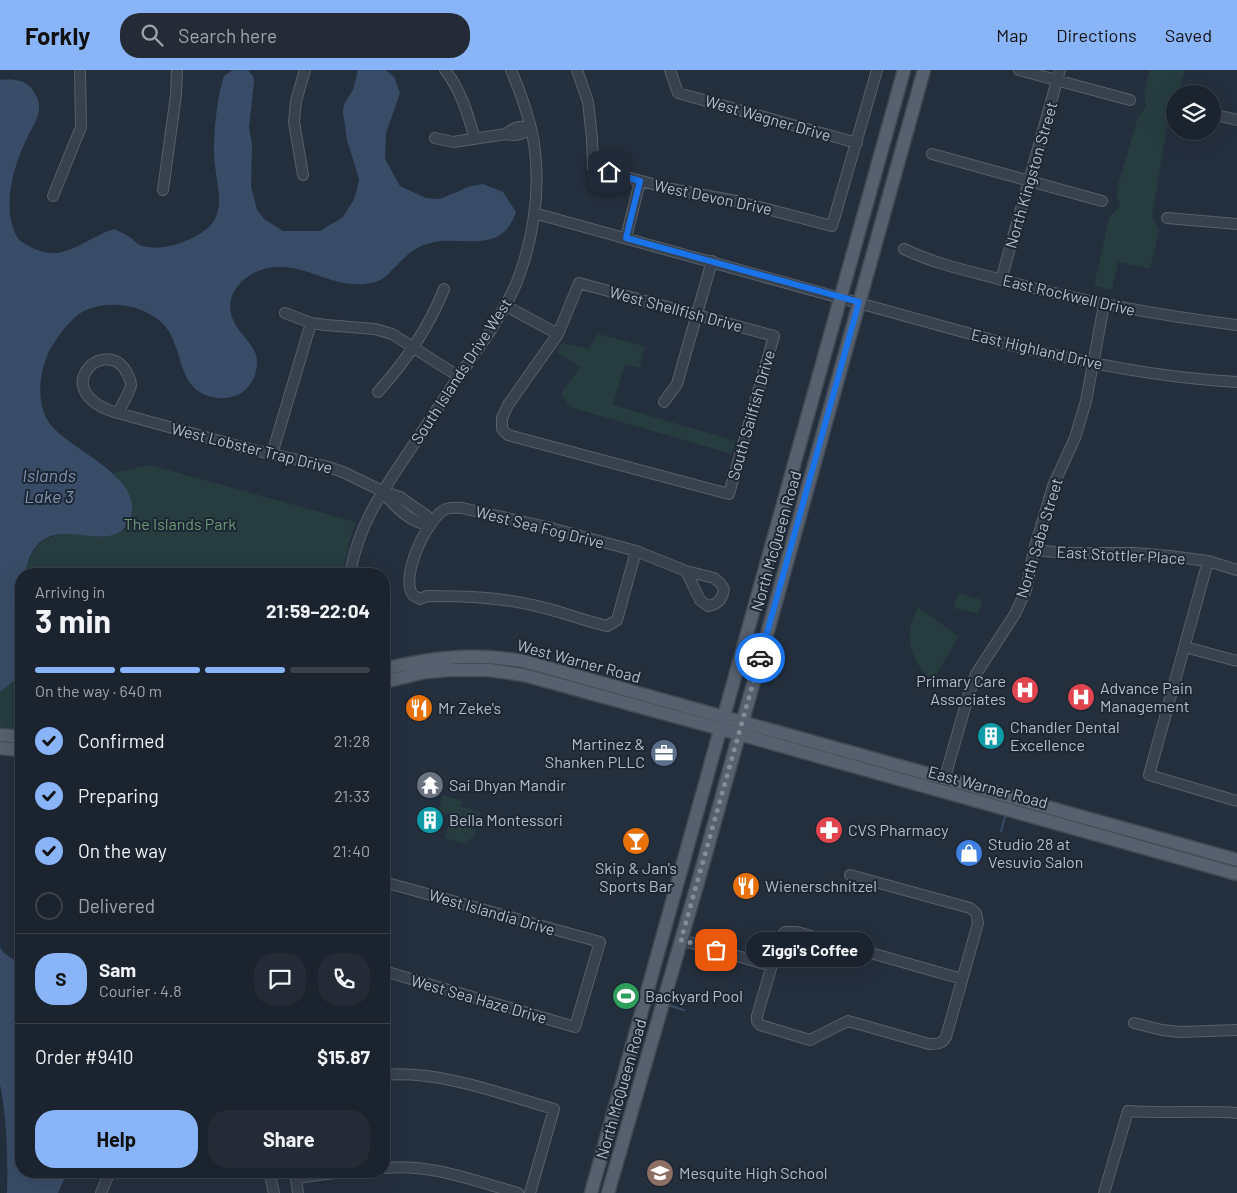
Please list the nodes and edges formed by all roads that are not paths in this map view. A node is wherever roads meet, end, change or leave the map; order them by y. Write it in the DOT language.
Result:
graph roads {
  1 [pos="80,70"];
  2 [pos="177,70"];
  3 [pos="304,70"];
  4 [pos="445,70"];
  5 [pos="511,70"];
  6 [pos="577,70"];
  7 [pos="670,70"];
  8 [pos="877,70"];
  9 [pos="904,70"];
  10 [pos="924,70"];
  11 [pos="1019,70"];
  12 [pos="1060,70"];
  13 [pos="1057,81"];
  14 [pos="1130,100"];
  15 [pos="1221,116"];
  16 [pos="1237,120"];
  17 [pos="530,128"];
  18 [pos="435,138"];
  19 [pos="475,139"];
  20 [pos="857,143"];
  21 [pos="932,154"];
  22 [pos="303,175"];
  23 [pos="640,181"];
  24 [pos="1029,181"];
  25 [pos="163,190"];
  26 [pos="53,196"];
  27 [pos="1102,201"];
  28 [pos="534,213"];
  29 [pos="1168,218"];
  30 [pos="1237,224"];
  31 [pos="626,238"];
  32 [pos="904,249"];
  33 [pos="712,261"];
  34 [pos="1001,280"];
  35 [pos="444,289"];
  36 [pos="840,297"];
  37 [pos="859,302"];
  38 [pos="1104,305"];
  39 [pos="506,306"];
  40 [pos="285,313"];
  41 [pos="696,315"];
  42 [pos="311,323"];
  43 [pos="1237,326"];
  44 [pos="558,334"];
  45 [pos="774,336"];
  46 [pos="412,346"];
  47 [pos="1094,364"];
  48 [pos="458,376"];
  49 [pos="1237,382"];
  50 [pos="378,392"];
  51 [pos="664,402"];
  52 [pos="118,414"];
  53 [pos="272,454"];
  54 [pos="382,491"];
  55 [pos="782,507"];
  56 [pos="801,512"];
  57 [pos="429,525"];
  58 [pos="1034,550"];
  59 [pos="636,552"];
  60 [pos="1208,562"];
  61 [pos="351,568"];
  62 [pos="1237,570"];
  63 [pos="686,571"];
  64 [pos="1185,647"];
  65 [pos="1237,661"];
  66 [pos="534,664"];
  67 [pos="390,668"];
  68 [pos="531,677"];
  69 [pos="390,681"];
  70 [pos="732,725"];
  71 [pos="0,734"];
  72 [pos="15,736"];
  73 [pos="0,748"];
  74 [pos="15,749"];
  75 [pos="943,785"];
  76 [pos="1237,801"];
  77 [pos="691,837"];
  78 [pos="708,846"];
  79 [pos="1192,847"];
  80 [pos="1144,848"];
  81 [pos="1237,860"];
  82 [pos="1237,874"];
  83 [pos="850,875"];
  84 [pos="390,884"];
  85 [pos="663,935"];
  86 [pos="681,940"];
  87 [pos="772,966"];
  88 [pos="390,974"];
  89 [pos="962,979"];
  90 [pos="1134,1022"];
  91 [pos="575,1027"];
  92 [pos="1237,1030"];
  93 [pos="390,1074"];
  94 [pos="1237,1113"];
  95 [pos="390,1167"];
  96 [pos="107,1178"];
  97 [pos="271,1178"];
  98 [pos="296,1178"];
  99 [pos="1108,1192"];
  100 [pos="101,1193"];
  101 [pos="274,1193"];
  102 [pos="298,1193"];
  103 [pos="518,1193"];
  104 [pos="530,1193"];
  105 [pos="591,1193"];
  106 [pos="608,1193"];
  1 -- 26 [label="street"];
  2 -- 25 [label="street"];
  3 -- 22 [label="street"];
  4 -- 19 [label="street"];
  5 -- 17 [label="street, South Islands Drive West"];
  6 -- 23 [label="street, West Devon Drive"];
  7 -- 20 [label="street, West Wagner Drive"];
  8 -- 20 [label="street"];
  9 -- 36 [label="main road, North McQueen Road"];
  10 -- 37 [label="main road, North McQueen Road"];
  11 -- 13 [label="street"];
  12 -- 13 [label="street, North Kingston Street"];
  13 -- 14 [label="street"];
  13 -- 24 [label="street, North Kingston Street"];
  15 -- 16 [label="street"];
  17 -- 19 [label="street"];
  17 -- 28 [label="street, South Islands Drive West"];
  18 -- 19 [label="street"];
  20 -- 23 [label="street, West Devon Drive"];
  21 -- 24 [label="street"];
  23 -- 31 [label="street"];
  24 -- 27 [label="street"];
  24 -- 34 [label="street, North Kingston Street"];
  28 -- 31 [label="street, East Highland Drive"];
  28 -- 39 [label="street, South Islands Drive West"];
  29 -- 30 [label="street"];
  31 -- 33 [label="street, East Highland Drive"];
  32 -- 34 [label="street, East Rockwell Drive"];
  33 -- 36 [label="street, East Highland Drive"];
  33 -- 41 [label="street"];
  34 -- 38 [label="street, East Rockwell Drive"];
  35 -- 46 [label="street"];
  36 -- 37 [label="street, East Highland Drive"];
  36 -- 55 [label="main road, North McQueen Road"];
  37 -- 47 [label="street, East Highland Drive"];
  37 -- 56 [label="main road, North McQueen Road"];
  38 -- 43 [label="street, East Rockwell Drive"];
  38 -- 47 [label="street, North Saba Street"];
  39 -- 44 [label="street"];
  39 -- 48 [label="street, South Islands Drive West"];
  40 -- 42 [label="street"];
  41 -- 44 [label="street, West Shellfish Drive"];
  41 -- 45 [label="street, West Shellfish Drive"];
  41 -- 51 [label="street"];
  42 -- 46 [label="street"];
  42 -- 53 [label="street"];
  44 -- 45 [label="street, South Sailfish Drive"];
  46 -- 48 [label="street"];
  46 -- 50 [label="street"];
  47 -- 49 [label="street, East Highland Drive"];
  47 -- 58 [label="street, North Saba Street"];
  48 -- 54 [label="street, South Islands Drive West"];
  52 -- 52 [label="street, West Lobster Trap Drive"];
  52 -- 53 [label="street, West Lobster Trap Drive"];
  53 -- 54 [label="street, West Lobster Trap Drive"];
  54 -- 57 [label="street"];
  54 -- 61 [label="street, South Islands Drive West"];
  55 -- 56 [label="main road"];
  55 -- 70 [label="main road, North McQueen Road"];
  56 -- 70 [label="main road, North McQueen Road"];
  57 -- 59 [label="street, West Sea Fog Drive"];
  57 -- 59 [label="street"];
  58 -- 60 [label="street, East Stottler Place"];
  58 -- 75 [label="street, North Saba Street"];
  59 -- 63 [label="street, West Sea Fog Drive"];
  60 -- 62 [label="street, East Stottler Place"];
  60 -- 64 [label="street"];
  64 -- 65 [label="street"];
  64 -- 76 [label="street"];
  66 -- 67 [label="main road, West Warner Road"];
  66 -- 68 [label="main road"];
  66 -- 70 [label="main road, West Warner Road"];
  68 -- 69 [label="main road, West Warner Road"];
  68 -- 70 [label="main road, West Warner Road"];
  70 -- 75 [label="main road, East Warner Road"];
  70 -- 77 [label="main road, North McQueen Road"];
  70 -- 78 [label="main road, North McQueen Road"];
  71 -- 72 [label="main road"];
  73 -- 74 [label="main road"];
  75 -- 79 [label="main road, East Warner Road"];
  75 -- 80 [label="main road, East Warner Road"];
  77 -- 78 [label="main road"];
  77 -- 85 [label="main road, North McQueen Road"];
  78 -- 86 [label="main road, North McQueen Road"];
  79 -- 80 [label="main road"];
  79 -- 81 [label="main road, East Warner Road"];
  80 -- 82 [label="main road, East Warner Road"];
  83 -- 89 [label="street"];
  84 -- 91 [label="street, West Islandia Drive"];
  85 -- 86 [label="main road"];
  85 -- 105 [label="main road, North McQueen Road"];
  86 -- 87 [label="street"];
  86 -- 106 [label="main road, North McQueen Road"];
  87 -- 89 [label="street"];
  87 -- 89 [label="street"];
  88 -- 91 [label="street, West Sea Haze Drive"];
  90 -- 92 [label="street"];
  93 -- 104 [label="street"];
  94 -- 99 [label="street"];
  95 -- 103 [label="street"];
  96 -- 100 [label="street"];
  97 -- 101 [label="street"];
  98 -- 102 [label="street"];
}
